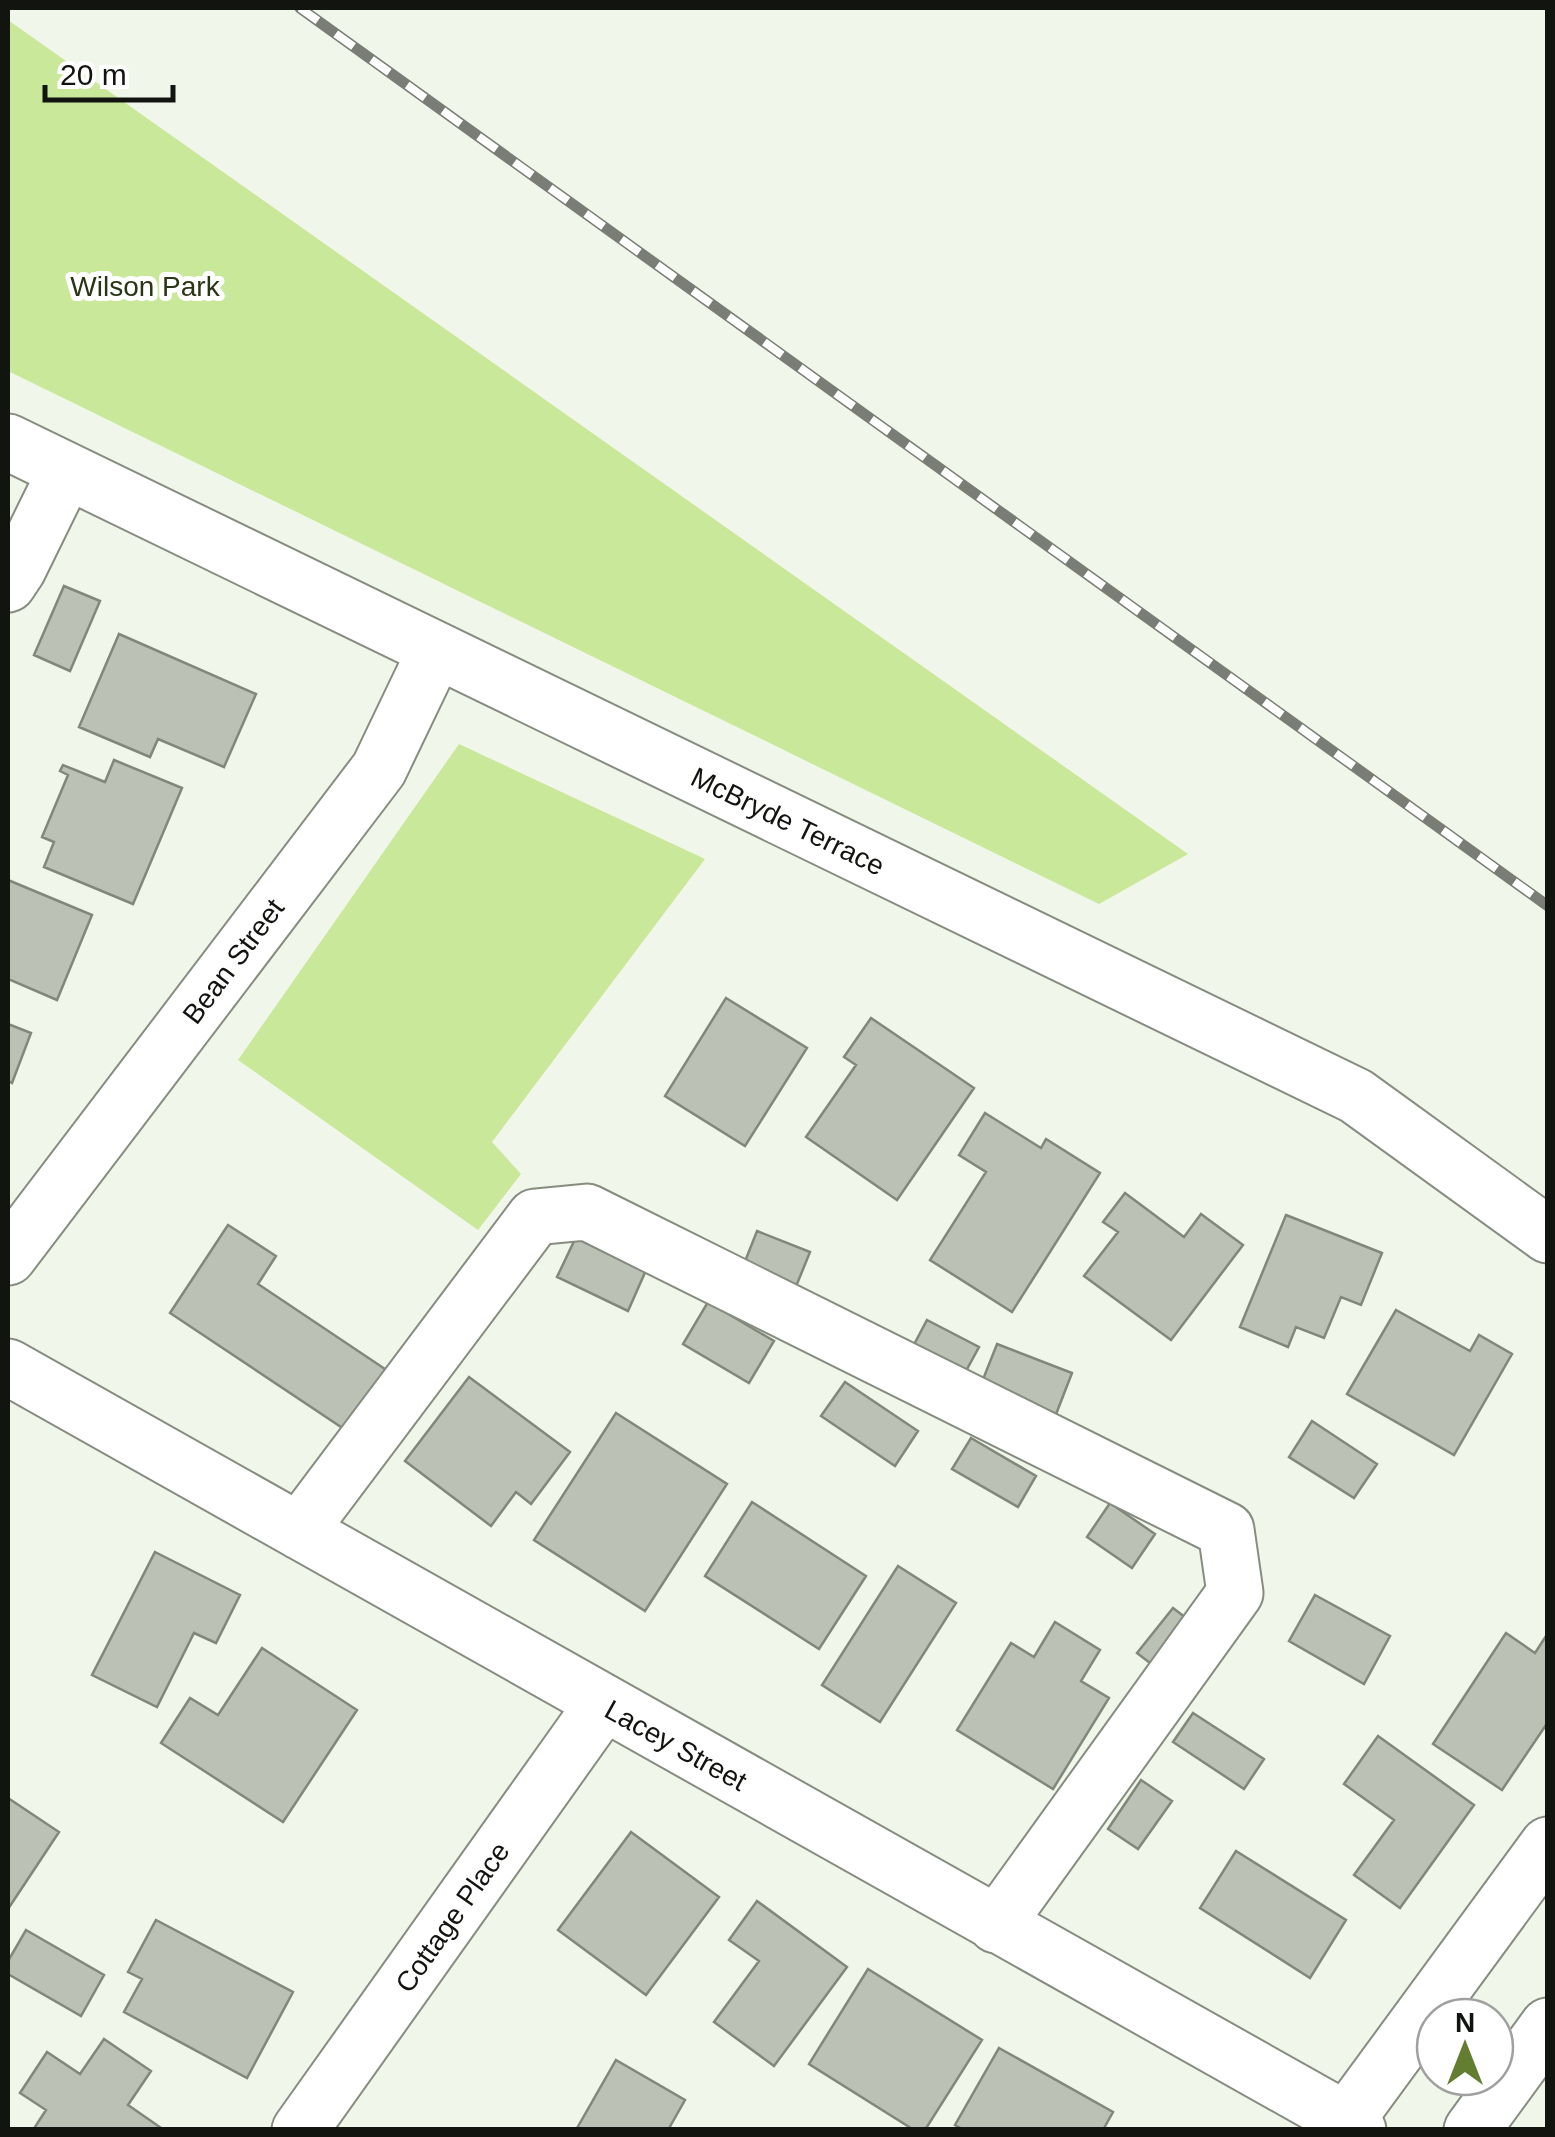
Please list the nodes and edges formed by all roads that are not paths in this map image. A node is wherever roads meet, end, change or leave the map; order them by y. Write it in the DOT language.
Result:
graph roads {
  1 [pos="8,442"];
  2 [pos="66,471"];
  3 [pos="8,584"];
  4 [pos="436,650"];
  5 [pos="1548,1234"];
  6 [pos="8,1257"];
  7 [pos="8,1367"];
  8 [pos="298,1531"];
  9 [pos="603,1704"];
  10 [pos="1548,1845"];
  11 [pos="996,1925"];
  12 [pos="1548,2026"];
  13 [pos="1348,2126"];
  14 [pos="300,2130"];
  15 [pos="1472,2130"];
  1 -- 2 [label="street, McBryde Terrace"];
  2 -- 3 [label="street"];
  2 -- 4 [label="street, McBryde Terrace"];
  4 -- 5 [label="street, McBryde Terrace"];
  4 -- 6 [label="street, Bean Street"];
  7 -- 8 [label="street, Lacey Street"];
  8 -- 9 [label="street, Lacey Street"];
  8 -- 11 [label="street"];
  9 -- 11 [label="street, Lacey Street"];
  9 -- 14 [label="street, Cottage Place"];
  10 -- 13 [label="street"];
  11 -- 13 [label="street, Lacey Street"];
  12 -- 15 [label="street"];
}
